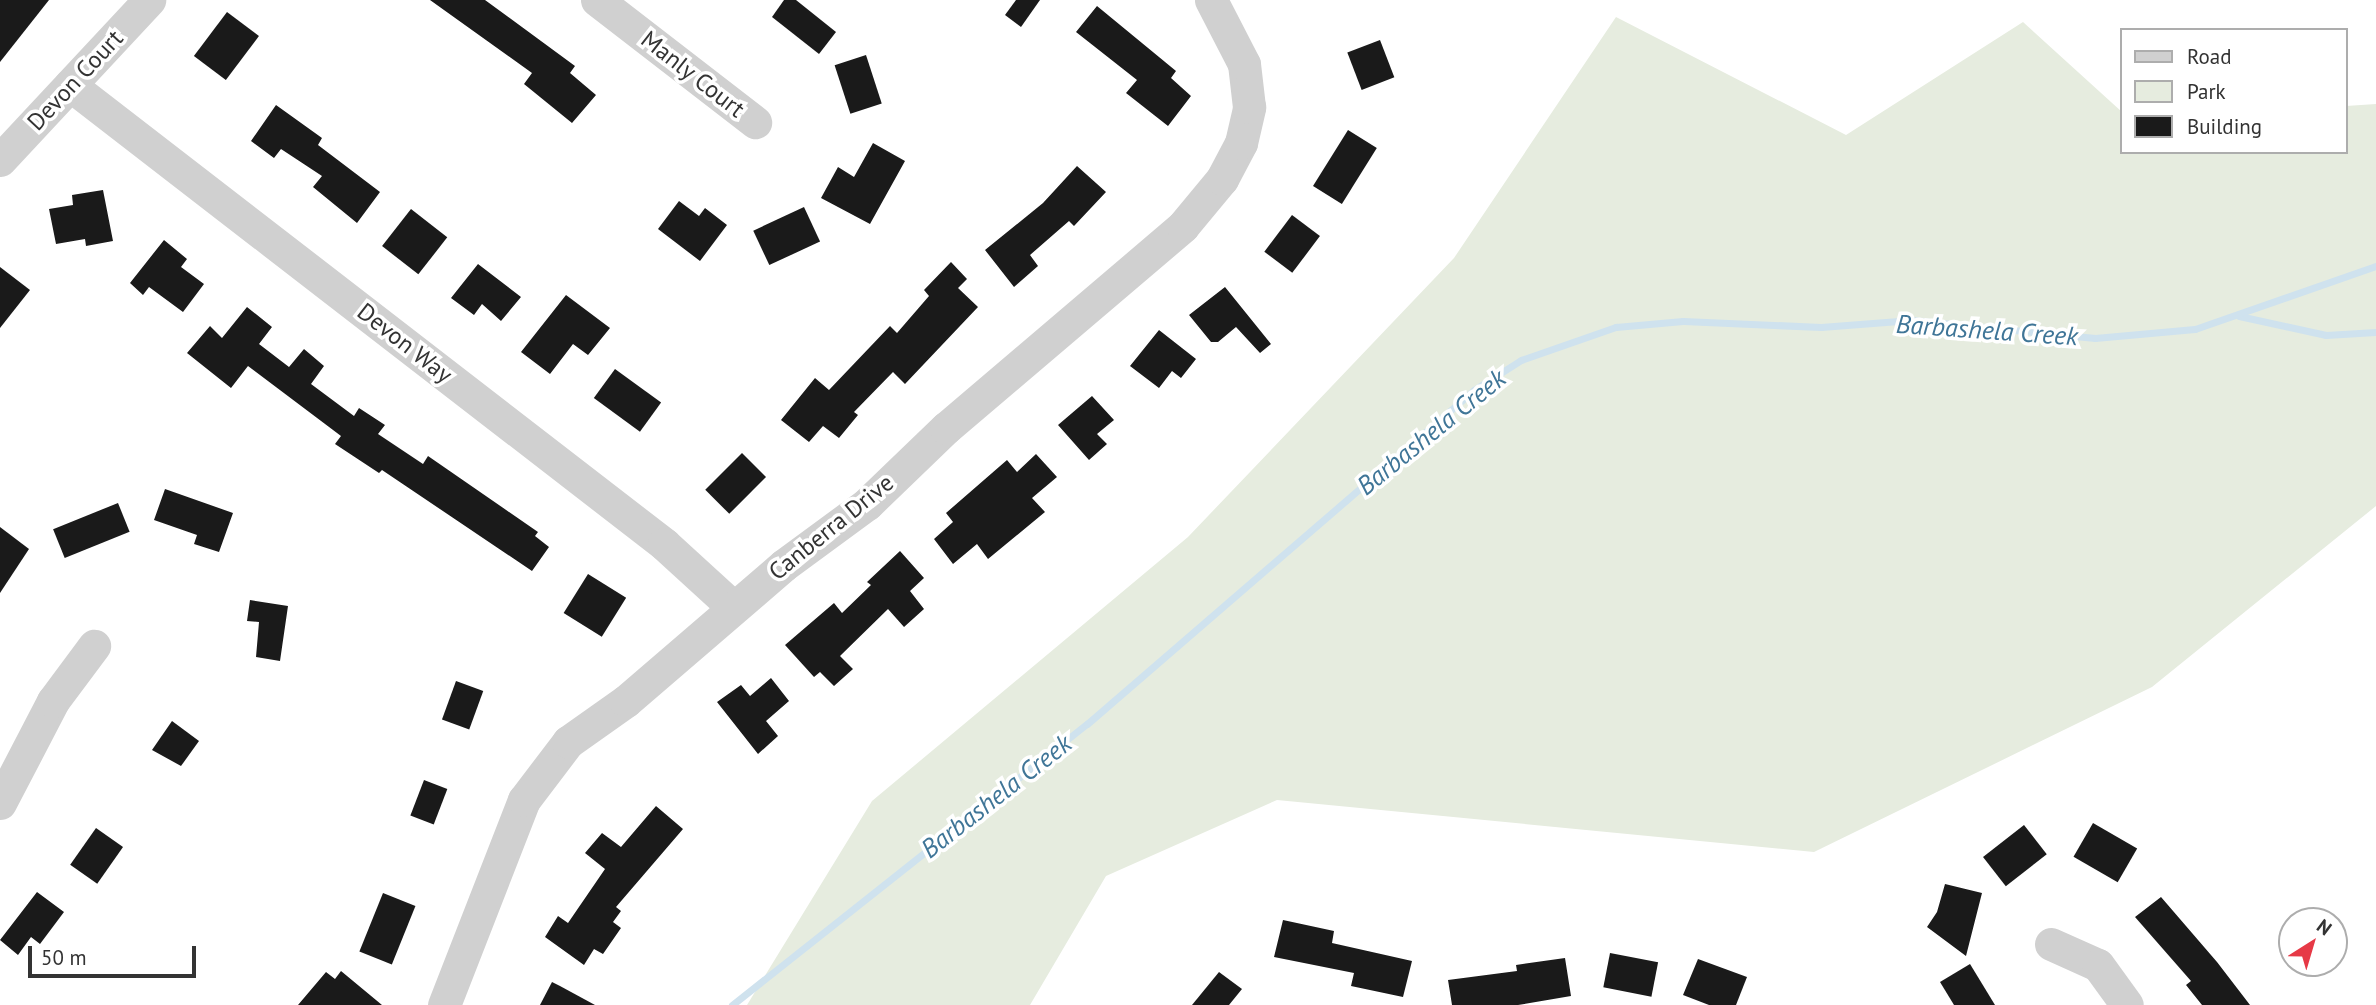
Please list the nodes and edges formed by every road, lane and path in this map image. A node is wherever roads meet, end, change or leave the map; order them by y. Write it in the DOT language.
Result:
graph roads {
  1 [pos="149,0"];
  2 [pos="597,0"];
  3 [pos="1211,0"];
  4 [pos="70,85"];
  5 [pos="755,122"];
  6 [pos="0,160"];
  7 [pos="733,607"];
  8 [pos="94,646"];
  9 [pos="0,803"];
  10 [pos="2051,944"];
  11 [pos="444,1005"];
  12 [pos="2127,1005"];
  1 -- 4 [label="street, Devon Court"];
  2 -- 5 [label="street, Manly Court"];
  3 -- 7 [label="street, Canberra Drive"];
  4 -- 6 [label="street, Devon Court"];
  4 -- 7 [label="street, Devon Way"];
  7 -- 11 [label="street, Canberra Drive"];
  8 -- 9 [label="street"];
  10 -- 12 [label="street"];
}
